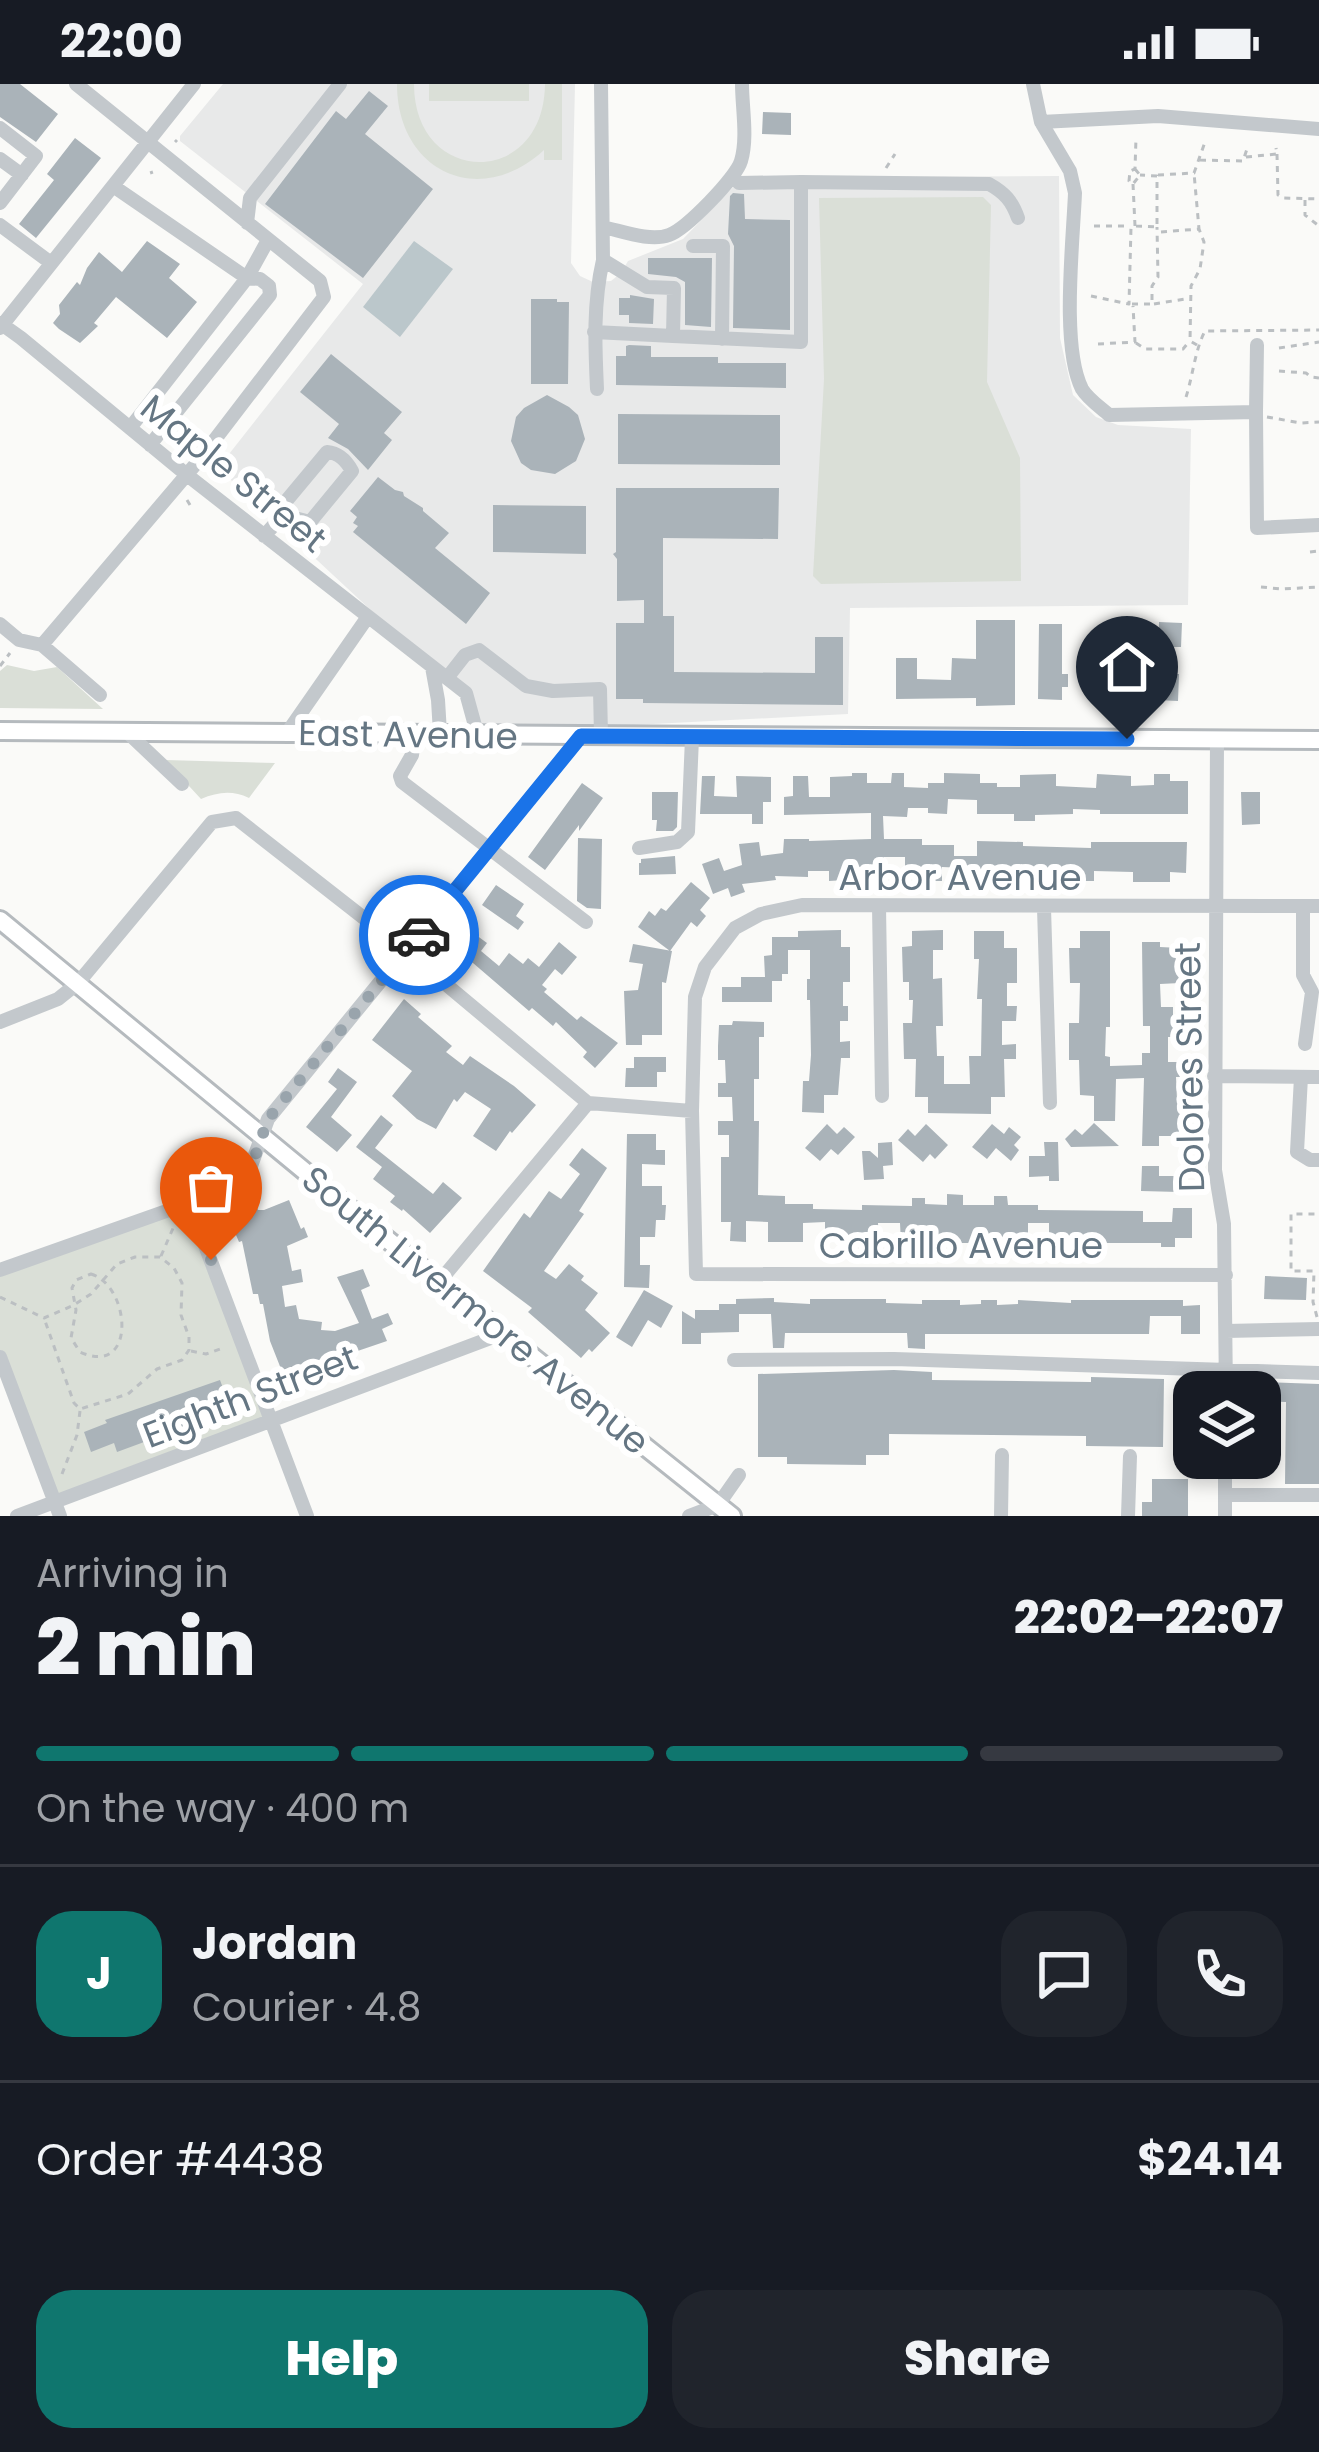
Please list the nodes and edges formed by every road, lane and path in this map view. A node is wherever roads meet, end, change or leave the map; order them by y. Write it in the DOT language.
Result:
graph roads {
  1 [pos="76,84"];
  2 [pos="194,84"];
  3 [pos="340,84"];
  4 [pos="601,84"];
  5 [pos="742,84"];
  6 [pos="1033,88"];
  7 [pos="1041,122"];
  8 [pos="0,128"];
  9 [pos="1319,129"];
  10 [pos="1136,137"];
  11 [pos="149,142"];
  12 [pos="1205,142"];
  13 [pos="1249,146"];
  14 [pos="1244,157"];
  15 [pos="0,159"];
  16 [pos="1198,160"];
  17 [pos="1135,169"];
  18 [pos="1194,173"];
  19 [pos="22,175"];
  20 [pos="1140,175"];
  21 [pos="1156,176"];
  22 [pos="801,182"];
  23 [pos="740,183"];
  24 [pos="1133,184"];
  25 [pos="113,186"];
  26 [pos="1304,199"];
  27 [pos="1319,199"];
  28 [pos="0,203"];
  29 [pos="1018,218"];
  30 [pos="248,223"];
  31 [pos="0,225"];
  32 [pos="1094,226"];
  33 [pos="1133,226"];
  34 [pos="1319,226"];
  35 [pos="603,227"];
  36 [pos="1199,229"];
  37 [pos="1157,230"];
  38 [pos="268,240"];
  39 [pos="693,246"];
  40 [pos="603,260"];
  41 [pos="51,263"];
  42 [pos="248,278"];
  43 [pos="1091,296"];
  44 [pos="1191,298"];
  45 [pos="1131,304"];
  46 [pos="1152,304"];
  47 [pos="1,326"];
  48 [pos="1319,330"];
  49 [pos="594,332"];
  50 [pos="673,336"];
  51 [pos="722,339"];
  52 [pos="1190,340"];
  53 [pos="1135,342"];
  54 [pos="1319,342"];
  55 [pos="1098,344"];
  56 [pos="1197,345"];
  57 [pos="1257,345"];
  58 [pos="1279,348"];
  59 [pos="1183,349"];
  60 [pos="1197,359"];
  61 [pos="1279,371"];
  62 [pos="1319,378"];
  63 [pos="597,389"];
  64 [pos="1186,397"];
  65 [pos="1256,414"];
  66 [pos="1319,422"];
  67 [pos="130,428"];
  68 [pos="150,445"];
  69 [pos="187,475"];
  70 [pos="283,515"];
  71 [pos="1316,526"];
  72 [pos="264,536"];
  73 [pos="1319,551"];
  74 [pos="1310,552"];
  75 [pos="1319,586"];
  76 [pos="1261,587"];
  77 [pos="368,618"];
  78 [pos="0,624"];
  79 [pos="42,645"];
  80 [pos="7,658"];
  81 [pos="0,666"];
  82 [pos="432,668"];
  83 [pos="447,678"];
  84 [pos="100,694"];
  85 [pos="0,731"];
  86 [pos="127,732"];
  87 [pos="287,733"];
  88 [pos="415,733"];
  89 [pos="477,733"];
  90 [pos="440,734"];
  91 [pos="581,736"];
  92 [pos="601,736"];
  93 [pos="692,737"];
  94 [pos="1216,740"];
  95 [pos="1319,740"];
  96 [pos="182,784"];
  97 [pos="489,848"];
  98 [pos="639,848"];
  99 [pos="879,906"];
  100 [pos="1311,907"];
  101 [pos="1044,908"];
  102 [pos="1216,908"];
  103 [pos="0,920"];
  104 [pos="586,922"];
  105 [pos="406,951"];
  106 [pos="78,982"];
  107 [pos="0,1022"];
  108 [pos="1305,1044"];
  109 [pos="1214,1076"];
  110 [pos="1301,1077"];
  111 [pos="1319,1078"];
  112 [pos="882,1096"];
  113 [pos="587,1103"];
  114 [pos="1050,1103"];
  115 [pos="692,1111"];
  116 [pos="262,1137"];
  117 [pos="1319,1160"];
  118 [pos="189,1202"];
  119 [pos="1319,1214"];
  120 [pos="174,1226"];
  121 [pos="160,1257"];
  122 [pos="0,1270"];
  123 [pos="1226,1275"];
  124 [pos="103,1279"];
  125 [pos="439,1282"];
  126 [pos="0,1298"];
  127 [pos="74,1305"];
  128 [pos="44,1318"];
  129 [pos="1318,1329"];
  130 [pos="1226,1331"];
  131 [pos="504,1333"];
  132 [pos="220,1349"];
  133 [pos="189,1350"];
  134 [pos="0,1357"];
  135 [pos="734,1360"];
  136 [pos="1227,1371"];
  137 [pos="1281,1372"];
  138 [pos="1319,1373"];
  139 [pos="80,1409"];
  140 [pos="271,1420"];
  141 [pos="1002,1455"];
  142 [pos="1130,1456"];
  143 [pos="62,1474"];
  144 [pos="739,1475"];
  145 [pos="1225,1479"];
  146 [pos="1225,1495"];
  147 [pos="1319,1496"];
  148 [pos="57,1509"];
  149 [pos="725,1510"];
  150 [pos="16,1516"];
  151 [pos="308,1516"];
  152 [pos="689,1516"];
  153 [pos="1001,1516"];
  154 [pos="1128,1516"];
  155 [pos="1225,1516"];
  1 -- 11 [label="street"];
  2 -- 11 [label="street"];
  3 -- 30 [label="street"];
  4 -- 35 [label="street"];
  5 -- 35 [label="street"];
  6 -- 7 [label="street"];
  7 -- 9 [label="street"];
  7 -- 65 [label="street"];
  8 -- 19 [label="street"];
  10 -- 17 [label="path"];
  11 -- 25 [label="street"];
  11 -- 30 [label="street"];
  12 -- 16 [label="path"];
  13 -- 14 [label="path"];
  14 -- 16 [label="path"];
  14 -- 26 [label="path"];
  15 -- 19 [label="street"];
  16 -- 18 [label="path"];
  17 -- 20 [label="path"];
  17 -- 24 [label="path"];
  18 -- 21 [label="path"];
  18 -- 36 [label="path"];
  19 -- 28 [label="street"];
  20 -- 21 [label="path"];
  20 -- 24 [label="path"];
  21 -- 37 [label="path"];
  22 -- 23 [label="street"];
  22 -- 29 [label="street"];
  22 -- 51 [label="street"];
  24 -- 33 [label="path"];
  25 -- 41 [label="street"];
  25 -- 42 [label="street"];
  26 -- 27 [label="path"];
  26 -- 34 [label="path"];
  30 -- 38 [label="street"];
  31 -- 41 [label="street"];
  32 -- 33 [label="path"];
  33 -- 37 [label="path"];
  33 -- 45 [label="path"];
  35 -- 40 [label="street"];
  36 -- 37 [label="path"];
  36 -- 44 [label="path"];
  37 -- 46 [label="path"];
  38 -- 42 [label="street"];
  38 -- 69 [label="street"];
  39 -- 51 [label="street"];
  40 -- 49 [label="street"];
  40 -- 50 [label="street"];
  41 -- 47 [label="street"];
  42 -- 67 [label="street"];
  42 -- 68 [label="street"];
  43 -- 45 [label="path"];
  44 -- 46 [label="path"];
  44 -- 52 [label="path"];
  45 -- 46 [label="path"];
  45 -- 53 [label="path"];
  47 -- 67 [label="street, Maple Street"];
  48 -- 56 [label="path"];
  49 -- 50 [label="street"];
  49 -- 63 [label="street"];
  50 -- 51 [label="street"];
  52 -- 56 [label="path"];
  52 -- 59 [label="path"];
  53 -- 55 [label="path"];
  53 -- 59 [label="path"];
  54 -- 58 [label="path"];
  56 -- 60 [label="path"];
  57 -- 65 [label="street"];
  59 -- 60 [label="path"];
  60 -- 64 [label="path"];
  61 -- 62 [label="path"];
  65 -- 66 [label="path"];
  65 -- 71 [label="street"];
  67 -- 68 [label="street, Maple Street"];
  68 -- 69 [label="street, Maple Street"];
  69 -- 72 [label="street, Maple Street"];
  69 -- 79 [label="street"];
  70 -- 70 [label="street"];
  70 -- 72 [label="street"];
  72 -- 77 [label="street, Maple Street"];
  73 -- 74 [label="path"];
  75 -- 76 [label="path"];
  77 -- 82 [label="street, Maple Street"];
  77 -- 87 [label="street"];
  78 -- 79 [label="street"];
  79 -- 84 [label="street"];
  80 -- 81 [label="path"];
  82 -- 83 [label="street, Maple Street"];
  82 -- 90 [label="street"];
  83 -- 89 [label="street, Maple Street"];
  83 -- 92 [label="street"];
  85 -- 86 [label="main road, East Avenue"];
  86 -- 87 [label="main road, East Avenue"];
  86 -- 96 [label="street"];
  87 -- 88 [label="main road, East Avenue"];
  88 -- 90 [label="main road, East Avenue"];
  88 -- 97 [label="street"];
  89 -- 90 [label="main road, East Avenue"];
  89 -- 91 [label="main road, East Avenue"];
  91 -- 92 [label="main road, East Avenue"];
  91 -- 97 [label="street"];
  92 -- 93 [label="main road, East Avenue"];
  93 -- 94 [label="main road, East Avenue"];
  93 -- 98 [label="street"];
  94 -- 95 [label="main road, East Avenue"];
  94 -- 102 [label="street, Dolores Street"];
  97 -- 104 [label="street"];
  97 -- 105 [label="street"];
  99 -- 101 [label="street, Arbor Avenue"];
  99 -- 112 [label="street"];
  99 -- 115 [label="street, Arbor Avenue"];
  100 -- 102 [label="street, Arbor Avenue"];
  100 -- 108 [label="street"];
  101 -- 102 [label="street, Arbor Avenue"];
  101 -- 114 [label="street"];
  102 -- 109 [label="street, Dolores Street"];
  103 -- 106 [label="main road, South Livermore Avenue"];
  105 -- 106 [label="street"];
  105 -- 113 [label="street"];
  105 -- 116 [label="street"];
  106 -- 107 [label="street"];
  106 -- 116 [label="main road, South Livermore Avenue"];
  109 -- 110 [label="street"];
  109 -- 123 [label="street, Dolores Street"];
  110 -- 111 [label="street"];
  110 -- 117 [label="street"];
  113 -- 115 [label="street"];
  113 -- 125 [label="street"];
  115 -- 123 [label="street, Cabrillo Avenue"];
  116 -- 118 [label="street"];
  116 -- 125 [label="main road, South Livermore Avenue"];
  118 -- 122 [label="street"];
  118 -- 140 [label="street"];
  119 -- 129 [label="path"];
  120 -- 121 [label="path"];
  121 -- 124 [label="path"];
  121 -- 133 [label="path"];
  123 -- 130 [label="street, Dolores Street"];
  124 -- 127 [label="path"];
  124 -- 127 [label="path"];
  124 -- 127 [label="path"];
  125 -- 131 [label="main road, South Livermore Avenue"];
  126 -- 128 [label="path"];
  127 -- 128 [label="path"];
  128 -- 139 [label="path"];
  129 -- 130 [label="street"];
  130 -- 136 [label="street, Dolores Street"];
  131 -- 140 [label="street, Eighth Street"];
  131 -- 149 [label="main road, South Livermore Avenue"];
  132 -- 133 [label="path"];
  133 -- 139 [label="path"];
  134 -- 148 [label="street"];
  135 -- 136 [label="street"];
  137 -- 138 [label="street"];
  139 -- 143 [label="path"];
  140 -- 148 [label="street, Eighth Street"];
  140 -- 151 [label="street"];
  141 -- 153 [label="street"];
  142 -- 154 [label="street"];
  144 -- 149 [label="street"];
  145 -- 146 [label="street"];
  146 -- 147 [label="street"];
  146 -- 155 [label="street"];
  148 -- 150 [label="street, Eighth Street"];
  149 -- 152 [label="street"];
}
